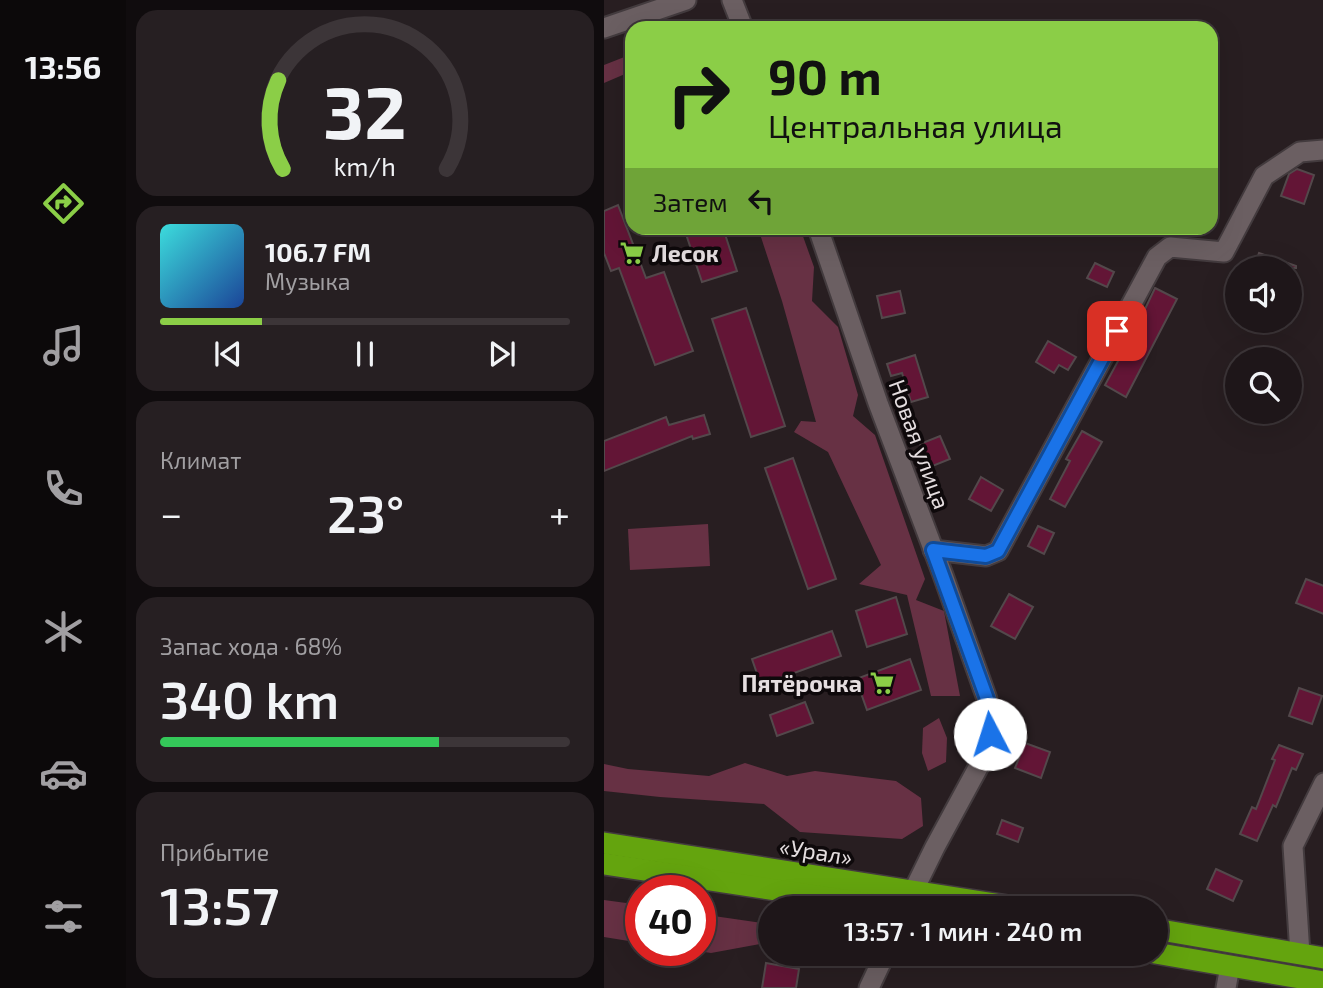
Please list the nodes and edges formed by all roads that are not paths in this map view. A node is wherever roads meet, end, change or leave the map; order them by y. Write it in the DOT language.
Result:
graph roads {
  1 [pos="686,0"];
  2 [pos="732,0"];
  3 [pos="740,21"];
  4 [pos="604,28"];
  5 [pos="1323,150"];
  6 [pos="820,235"];
  7 [pos="933,550"];
  8 [pos="1323,783"];
  9 [pos="604,843"];
  10 [pos="928,862"];
  11 [pos="604,864"];
  12 [pos="816,896"];
  13 [pos="888,896"];
  14 [pos="911,896"];
  15 [pos="950,896"];
  16 [pos="1168,931"];
  17 [pos="1300,954"];
  18 [pos="1168,955"];
  19 [pos="1323,958"];
  20 [pos="879,966"];
  21 [pos="1230,966"];
  22 [pos="1323,982"];
  23 [pos="869,988"];
  24 [pos="1226,988"];
  1 -- 4 [label="street"];
  2 -- 3 [label="street"];
  5 -- 7 [label="street"];
  6 -- 7 [label="street, Новая улица"];
  7 -- 10 [label="street, Новая улица"];
  8 -- 17 [label="street"];
  9 -- 13 [label="highway, «Урал»"];
  10 -- 14 [label="street, Новая улица"];
  10 -- 15 [label="street"];
  11 -- 12 [label="highway, «Урал»"];
  16 -- 17 [label="highway"];
  17 -- 19 [label="highway"];
  18 -- 21 [label="highway"];
  20 -- 23 [label="street"];
  21 -- 22 [label="highway"];
  21 -- 24 [label="street"];
}
